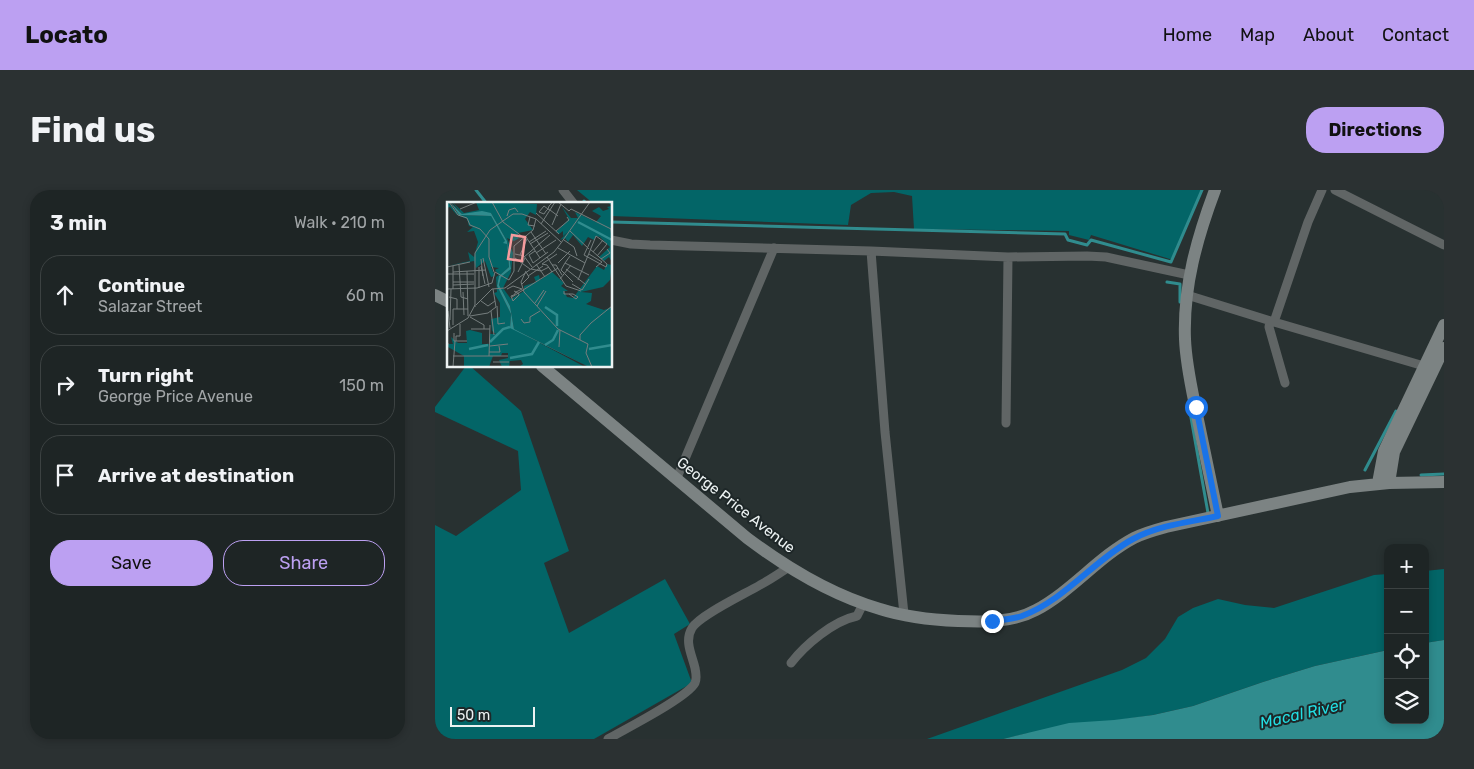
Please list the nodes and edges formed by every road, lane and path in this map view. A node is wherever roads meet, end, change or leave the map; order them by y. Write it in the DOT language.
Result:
graph roads {
  1 [pos="563,190"];
  2 [pos="1215,190"];
  3 [pos="1322,190"];
  4 [pos="1335,190"];
  5 [pos="572,202"];
  6 [pos="613,240"];
  7 [pos="1444,245"];
  8 [pos="774,248"];
  9 [pos="871,251"];
  10 [pos="1008,258"];
  11 [pos="1189,275"];
  12 [pos="1187,295"];
  13 [pos="1272,321"];
  14 [pos="1444,325"];
  15 [pos="1444,348"];
  16 [pos="1424,366"];
  17 [pos="544,368"];
  18 [pos="1285,383"];
  19 [pos="1006,423"];
  20 [pos="676,480"];
  21 [pos="1444,482"];
  22 [pos="1383,483"];
  23 [pos="1218,516"];
  24 [pos="789,567"];
  25 [pos="863,604"];
  26 [pos="904,614"];
  27 [pos="791,663"];
  28 [pos="612,738"];
  1 -- 5 [label="street"];
  2 -- 11 [label="main road"];
  3 -- 13 [label="street"];
  4 -- 7 [label="street"];
  6 -- 8 [label="street"];
  8 -- 9 [label="street"];
  8 -- 20 [label="street"];
  9 -- 10 [label="street"];
  9 -- 26 [label="street"];
  10 -- 11 [label="street"];
  10 -- 19 [label="street"];
  11 -- 12 [label="main road"];
  12 -- 13 [label="street"];
  12 -- 23 [label="main road"];
  13 -- 16 [label="street"];
  13 -- 18 [label="street"];
  14 -- 16 [label="main road"];
  15 -- 22 [label="main road"];
  16 -- 22 [label="main road"];
  17 -- 20 [label="main road, George Price Avenue"];
  20 -- 24 [label="main road, George Price Avenue"];
  21 -- 22 [label="main road, George Price Avenue"];
  22 -- 23 [label="main road, George Price Avenue"];
  23 -- 26 [label="main road, George Price Avenue"];
  24 -- 25 [label="main road, George Price Avenue"];
  24 -- 28 [label="street"];
  25 -- 26 [label="main road, George Price Avenue"];
  25 -- 27 [label="street"];
}
